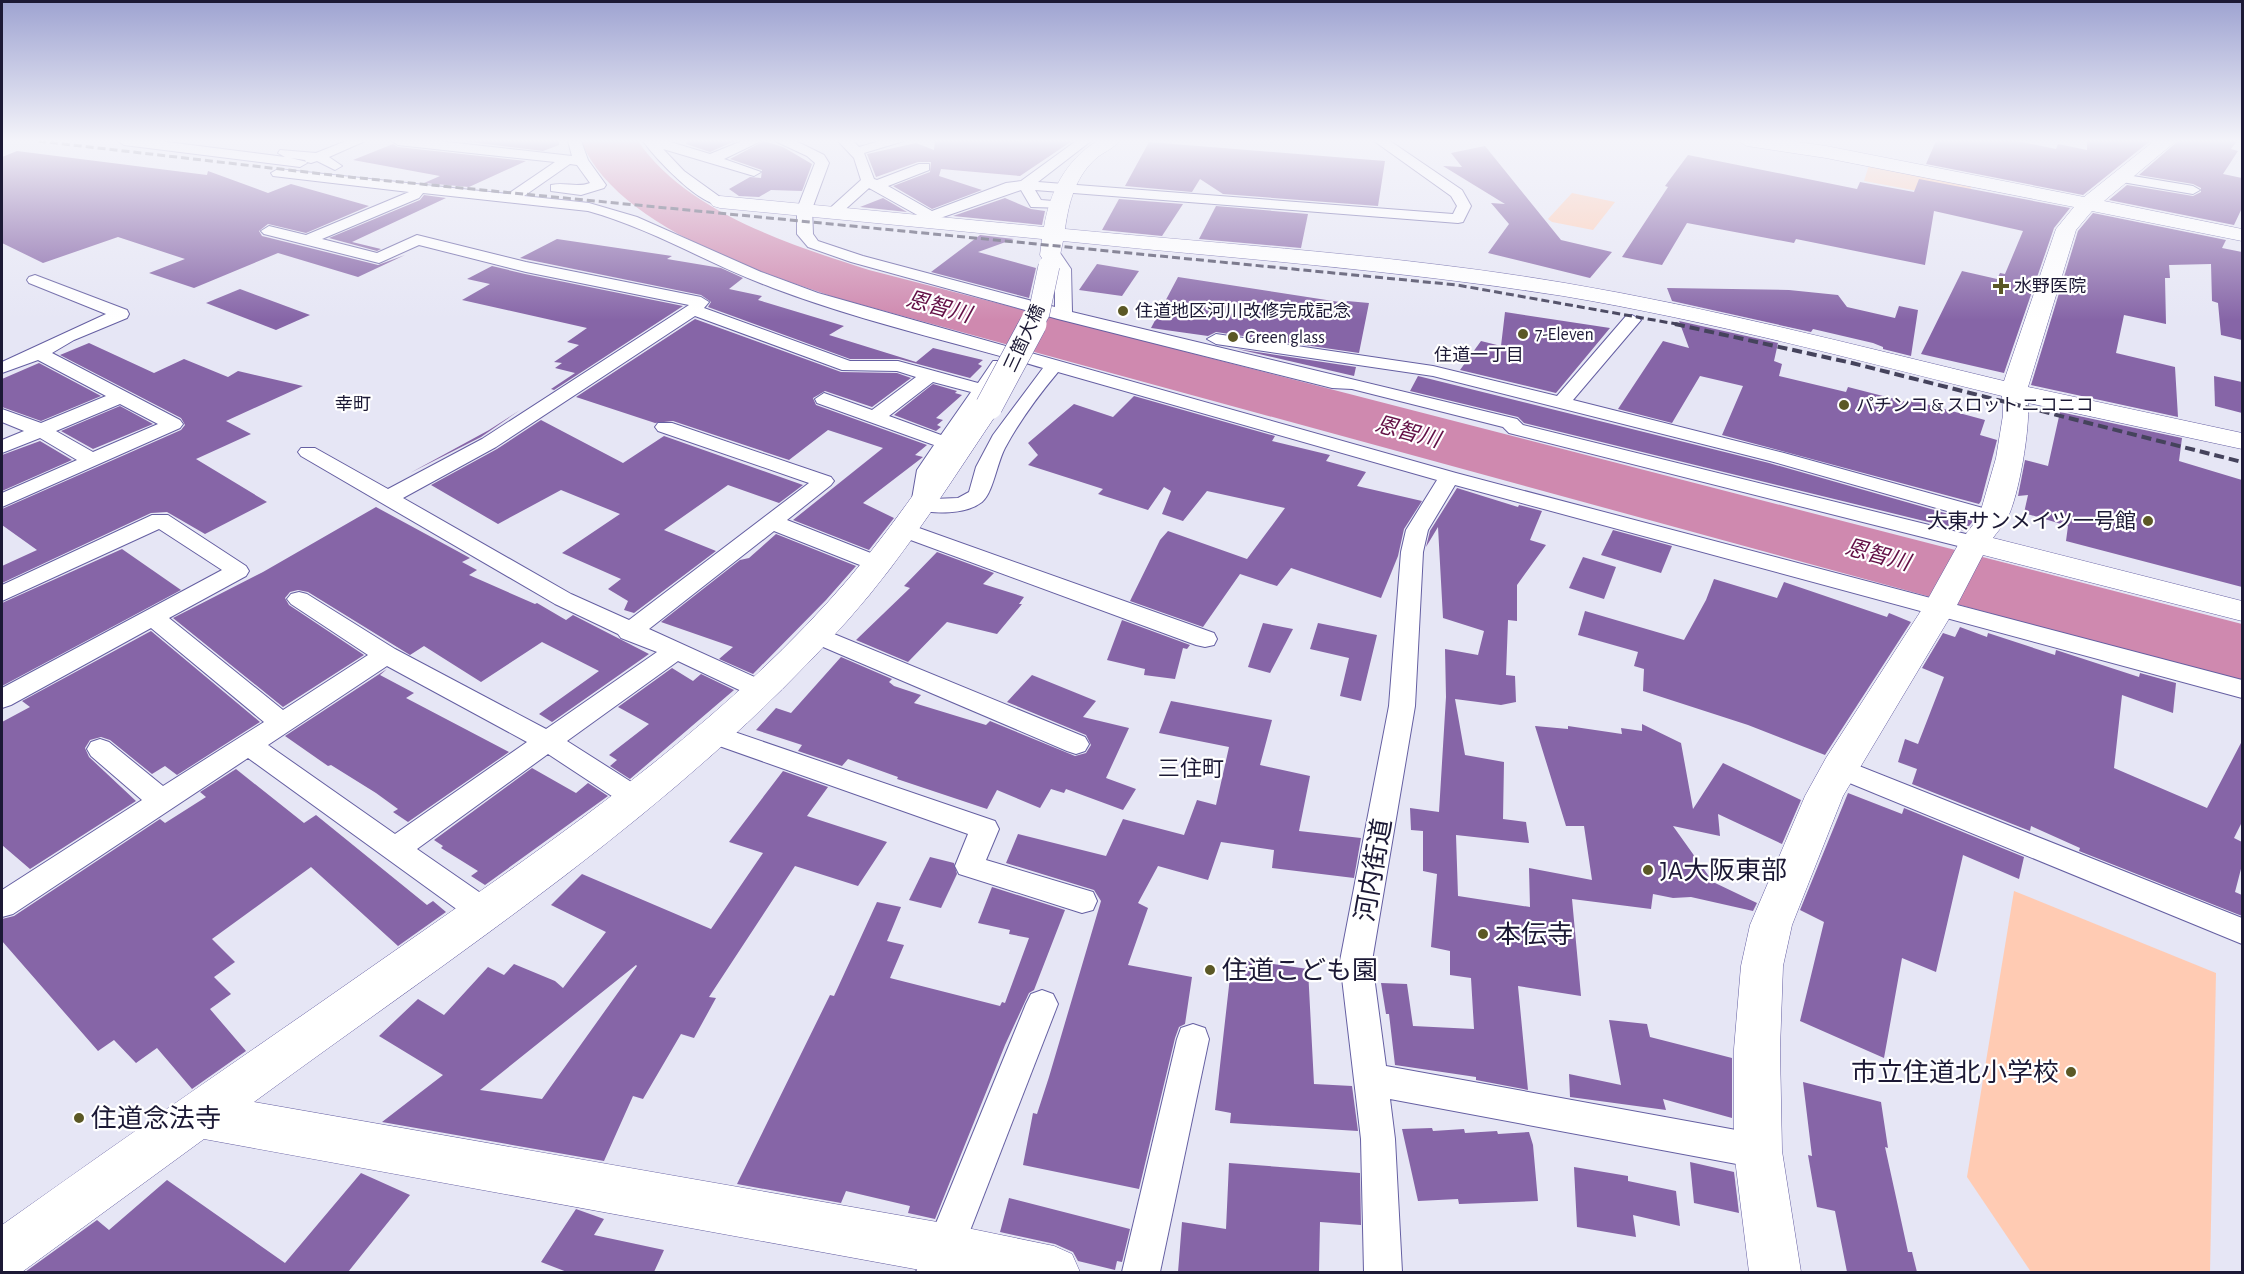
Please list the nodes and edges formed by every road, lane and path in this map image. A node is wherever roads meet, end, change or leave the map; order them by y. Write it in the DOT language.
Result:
graph roads {
  1 [pos="401,200"];
  2 [pos="558,200"];
  3 [pos="812,200"];
  4 [pos="849,200"];
  5 [pos="898,200"];
  6 [pos="974,200"];
  7 [pos="1034,200"];
  8 [pos="1048,200"];
  9 [pos="1062,200"];
  10 [pos="1139,200"];
  11 [pos="1461,200"];
  12 [pos="2072,200"];
  13 [pos="2093,200"];
  14 [pos="720,202"];
  15 [pos="2088,204"];
  16 [pos="834,212"];
  17 [pos="805,217"];
  18 [pos="926,219"];
  19 [pos="269,231"];
  20 [pos="2242,235"];
  21 [pos="308,240"];
  22 [pos="1051,251"];
  23 [pos="35,280"];
  24 [pos="1388,288"];
  25 [pos="1457,296"];
  26 [pos="693,310"];
  27 [pos="1064,315"];
  28 [pos="1632,320"];
  29 [pos="1167,341"];
  30 [pos="1008,350"];
  31 [pos="39,353"];
  32 [pos="1056,364"];
  33 [pos="2,368"];
  34 [pos="930,375"];
  35 [pos="122,396"];
  36 [pos="1534,396"];
  37 [pos="986,398"];
  38 [pos="824,399"];
  39 [pos="1561,403"];
  40 [pos="2015,403"];
  41 [pos="2,415"];
  42 [pos="874,418"];
  43 [pos="1510,423"];
  44 [pos="665,427"];
  45 [pos="40,430"];
  46 [pos="2242,441"];
  47 [pos="946,443"];
  48 [pos="2,447"];
  49 [pos="308,452"];
  50 [pos="92,460"];
  51 [pos="1449,477"];
  52 [pos="387,498"];
  53 [pos="2,501"];
  54 [pos="914,517"];
  55 [pos="1993,518"];
  56 [pos="772,522"];
  57 [pos="1974,543"];
  58 [pos="878,564"];
  59 [pos="2,594"];
  60 [pos="299,598"];
  61 [pos="1940,607"];
  62 [pos="2242,611"];
  63 [pos="153,617"];
  64 [pos="629,632"];
  65 [pos="817,635"];
  66 [pos="1205,639"];
  67 [pos="674,652"];
  68 [pos="386,655"];
  69 [pos="2242,689"];
  70 [pos="761,690"];
  71 [pos="2,699"];
  72 [pos="281,722"];
  73 [pos="714,734"];
  74 [pos="549,742"];
  75 [pos="1076,744"];
  76 [pos="249,745"];
  77 [pos="100,749"];
  78 [pos="1839,768"];
  79 [pos="637,799"];
  80 [pos="162,801"];
  81 [pos="395,849"];
  82 [pos="1082,901"];
  83 [pos="2,905"];
  84 [pos="484,912"];
  85 [pos="2242,931"];
  86 [pos="1041,1004"];
  87 [pos="1193,1039"];
  88 [pos="1369,1079"];
  89 [pos="197,1115"];
  90 [pos="1758,1150"];
  91 [pos="2,1256"];
  92 [pos="939,1261"];
  93 [pos="1054,1272"];
  94 [pos="1141,1272"];
  95 [pos="1383,1272"];
  96 [pos="1775,1272"];
  1 -- 21 [label="street"];
  2 -- 30 [label="street"];
  3 -- 17 [label="street"];
  4 -- 16 [label="street"];
  5 -- 18 [label="street"];
  6 -- 18 [label="street"];
  7 -- 8 [label="street"];
  9 -- 22 [label="street, 三箇大橋"];
  10 -- 11 [label="street"];
  12 -- 15 [label="street"];
  13 -- 15 [label="street"];
  14 -- 17 [label="street"];
  15 -- 20 [label="street"];
  15 -- 40 [label="street"];
  16 -- 17 [label="street"];
  16 -- 18 [label="street"];
  17 -- 22 [label="street"];
  17 -- 27 [label="street"];
  18 -- 22 [label="street"];
  19 -- 21 [label="street"];
  21 -- 26 [label="street"];
  22 -- 24 [label="street"];
  22 -- 27 [label="street"];
  22 -- 37 [label="street, 三箇大橋, bridge"];
  22 -- 40 [label="street"];
  23 -- 31 [label="street"];
  25 -- 28 [label="street"];
  26 -- 34 [label="street"];
  26 -- 52 [label="street"];
  27 -- 29 [label="street"];
  28 -- 39 [label="street"];
  28 -- 40 [label="street"];
  29 -- 36 [label="street"];
  29 -- 43 [label="street"];
  30 -- 32 [label="street"];
  30 -- 37 [label="street"];
  31 -- 33 [label="street"];
  31 -- 35 [label="street"];
  32 -- 51 [label="street"];
  32 -- 54 [label="street"];
  34 -- 37 [label="street"];
  34 -- 42 [label="street"];
  35 -- 45 [label="street"];
  35 -- 50 [label="street"];
  36 -- 39 [label="street"];
  36 -- 43 [label="street"];
  37 -- 47 [label="street"];
  37 -- 54 [label="street, 三箇大橋"];
  38 -- 42 [label="street"];
  39 -- 55 [label="street"];
  40 -- 46 [label="street"];
  40 -- 55 [label="street"];
  41 -- 45 [label="street"];
  42 -- 47 [label="street"];
  43 -- 57 [label="street"];
  44 -- 56 [label="street"];
  45 -- 48 [label="street"];
  45 -- 50 [label="street"];
  47 -- 54 [label="street"];
  49 -- 52 [label="street"];
  50 -- 53 [label="street"];
  51 -- 61 [label="street"];
  51 -- 88 [label="street, 河内街道"];
  52 -- 64 [label="street"];
  54 -- 58 [label="street, 三箇大橋"];
  54 -- 66 [label="street"];
  55 -- 57 [label="street"];
  56 -- 58 [label="street"];
  56 -- 64 [label="street"];
  57 -- 61 [label="street"];
  57 -- 62 [label="street"];
  58 -- 65 [label="street, 三箇大橋"];
  59 -- 63 [label="street"];
  60 -- 68 [label="street"];
  61 -- 69 [label="street"];
  61 -- 78 [label="street"];
  63 -- 71 [label="street"];
  63 -- 72 [label="street"];
  64 -- 67 [label="street"];
  65 -- 70 [label="street, 三箇大橋"];
  65 -- 75 [label="street"];
  67 -- 70 [label="street"];
  67 -- 74 [label="street"];
  68 -- 72 [label="street"];
  68 -- 74 [label="street"];
  70 -- 73 [label="street, 三箇大橋"];
  72 -- 76 [label="street"];
  73 -- 79 [label="street, 三箇大橋"];
  73 -- 82 [label="street"];
  74 -- 79 [label="street"];
  74 -- 81 [label="street"];
  76 -- 80 [label="street"];
  76 -- 81 [label="street"];
  77 -- 80 [label="street"];
  78 -- 85 [label="street"];
  78 -- 90 [label="street"];
  79 -- 84 [label="street, 三箇大橋"];
  80 -- 83 [label="street"];
  81 -- 84 [label="street"];
  84 -- 89 [label="street, 三箇大橋"];
  86 -- 92 [label="street"];
  87 -- 94 [label="street"];
  88 -- 90 [label="street"];
  88 -- 95 [label="street, 河内街道"];
  89 -- 91 [label="street, 三箇大橋"];
  89 -- 92 [label="street"];
  90 -- 96 [label="street"];
  92 -- 93 [label="street"];
}
